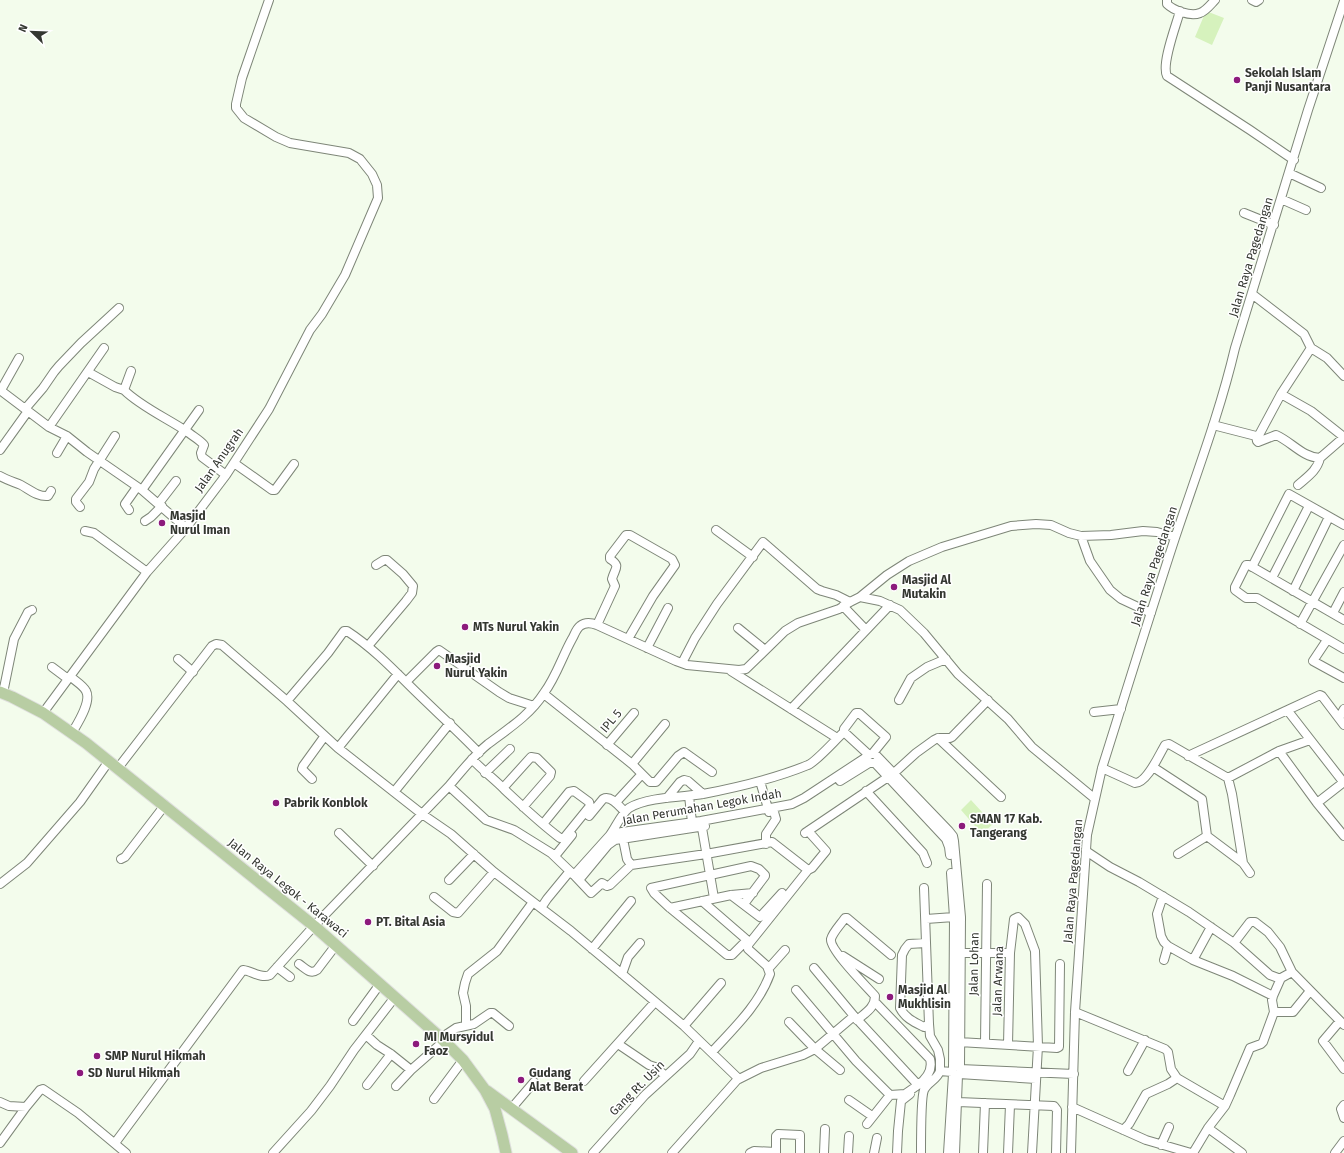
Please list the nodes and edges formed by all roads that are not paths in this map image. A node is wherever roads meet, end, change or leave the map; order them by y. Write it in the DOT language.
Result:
graph roads {
  1 [pos="269,0"];
  2 [pos="1167,0"];
  3 [pos="1215,0"];
  4 [pos="1252,0"];
  5 [pos="1259,0"];
  6 [pos="1344,1"];
  7 [pos="1180,11"];
  8 [pos="1294,160"];
  9 [pos="1289,173"];
  10 [pos="1321,188"];
  11 [pos="1281,200"];
  12 [pos="1306,210"];
  13 [pos="1244,213"];
  14 [pos="1274,225"];
  15 [pos="1252,294"];
  16 [pos="119,308"];
  17 [pos="104,348"];
  18 [pos="1311,348"];
  19 [pos="19,358"];
  20 [pos="131,371"];
  21 [pos="88,372"];
  22 [pos="1344,376"];
  23 [pos="0,390"];
  24 [pos="124,390"];
  25 [pos="1281,394"];
  26 [pos="26,410"];
  27 [pos="199,410"];
  28 [pos="1213,425"];
  29 [pos="49,426"];
  30 [pos="185,430"];
  31 [pos="67,436"];
  32 [pos="115,436"];
  33 [pos="1256,436"];
  34 [pos="1344,438"];
  35 [pos="0,450"];
  36 [pos="56,454"];
  37 [pos="1320,458"];
  38 [pos="99,461"];
  39 [pos="234,463"];
  40 [pos="294,464"];
  41 [pos="226,475"];
  42 [pos="0,476"];
  43 [pos="176,481"];
  44 [pos="1298,485"];
  45 [pos="139,488"];
  46 [pos="51,491"];
  47 [pos="160,505"];
  48 [pos="1309,506"];
  49 [pos="80,507"];
  50 [pos="129,510"];
  51 [pos="1329,517"];
  52 [pos="145,521"];
  53 [pos="1344,525"];
  54 [pos="186,528"];
  55 [pos="716,530"];
  56 [pos="85,531"];
  57 [pos="1081,536"];
  58 [pos="1175,537"];
  59 [pos="1344,545"];
  60 [pos="752,557"];
  61 [pos="376,565"];
  62 [pos="1252,567"];
  63 [pos="147,572"];
  64 [pos="1272,578"];
  65 [pos="1293,591"];
  66 [pos="1344,592"];
  67 [pos="860,597"];
  68 [pos="1312,602"];
  69 [pos="847,604"];
  70 [pos="890,605"];
  71 [pos="668,608"];
  72 [pos="32,610"];
  73 [pos="1151,613"];
  74 [pos="1332,614"];
  75 [pos="1344,620"];
  76 [pos="1300,624"];
  77 [pos="597,625"];
  78 [pos="738,628"];
  79 [pos="866,630"];
  80 [pos="628,639"];
  81 [pos="1326,640"];
  82 [pos="368,646"];
  83 [pos="646,648"];
  84 [pos="1344,649"];
  85 [pos="766,650"];
  86 [pos="178,659"];
  87 [pos="946,659"];
  88 [pos="682,663"];
  89 [pos="52,667"];
  90 [pos="730,670"];
  91 [pos="193,672"];
  92 [pos="398,674"];
  93 [pos="69,678"];
  94 [pos="1344,678"];
  95 [pos="406,682"];
  96 [pos="1,693"];
  97 [pos="544,694"];
  98 [pos="899,700"];
  99 [pos="988,700"];
  100 [pos="287,701"];
  101 [pos="534,706"];
  102 [pos="791,709"];
  103 [pos="1121,709"];
  104 [pos="1344,709"];
  105 [pos="1288,711"];
  106 [pos="1094,712"];
  107 [pos="43,713"];
  108 [pos="634,713"];
  109 [pos="1339,718"];
  110 [pos="450,723"];
  111 [pos="665,724"];
  112 [pos="1344,725"];
  113 [pos="844,732"];
  114 [pos="72,733"];
  115 [pos="324,737"];
  116 [pos="837,738"];
  117 [pos="938,738"];
  118 [pos="1310,740"];
  119 [pos="607,745"];
  120 [pos="338,748"];
  121 [pos="510,749"];
  122 [pos="1279,751"];
  123 [pos="479,753"];
  124 [pos="871,754"];
  125 [pos="1188,756"];
  126 [pos="472,759"];
  127 [pos="632,764"];
  128 [pos="114,765"];
  129 [pos="1152,767"];
  130 [pos="1102,768"];
  131 [pos="712,772"];
  132 [pos="485,773"];
  133 [pos="642,774"];
  134 [pos="891,775"];
  135 [pos="1228,778"];
  136 [pos="312,779"];
  137 [pos="760,782"];
  138 [pos="1344,782"];
  139 [pos="448,786"];
  140 [pos="503,788"];
  141 [pos="866,791"];
  142 [pos="394,792"];
  143 [pos="703,794"];
  144 [pos="689,796"];
  145 [pos="1001,797"];
  146 [pos="667,798"];
  147 [pos="1094,798"];
  148 [pos="618,800"];
  149 [pos="1317,803"];
  150 [pos="165,805"];
  151 [pos="522,807"];
  152 [pos="770,811"];
  153 [pos="624,812"];
  154 [pos="422,814"];
  155 [pos="692,822"];
  156 [pos="543,824"];
  157 [pos="701,824"];
  158 [pos="339,833"];
  159 [pos="622,835"];
  160 [pos="1207,836"];
  161 [pos="1344,836"];
  162 [pos="611,838"];
  163 [pos="766,844"];
  164 [pos="1086,851"];
  165 [pos="474,854"];
  166 [pos="706,854"];
  167 [pos="1178,854"];
  168 [pos="555,856"];
  169 [pos="120,859"];
  170 [pos="927,863"];
  171 [pos="1243,863"];
  172 [pos="631,865"];
  173 [pos="373,866"];
  174 [pos="808,870"];
  175 [pos="494,872"];
  176 [pos="1250,874"];
  177 [pos="574,875"];
  178 [pos="710,875"];
  179 [pos="449,880"];
  180 [pos="0,884"];
  181 [pos="987,884"];
  182 [pos="924,888"];
  183 [pos="753,893"];
  184 [pos="782,893"];
  185 [pos="731,894"];
  186 [pos="434,896"];
  187 [pos="1162,896"];
  188 [pos="714,898"];
  189 [pos="631,901"];
  190 [pos="702,901"];
  191 [pos="533,902"];
  192 [pos="744,904"];
  193 [pos="542,908"];
  194 [pos="670,908"];
  195 [pos="954,917"];
  196 [pos="926,919"];
  197 [pos="314,926"];
  198 [pos="1211,927"];
  199 [pos="640,943"];
  200 [pos="1234,943"];
  201 [pos="926,944"];
  202 [pos="336,945"];
  203 [pos="1168,946"];
  204 [pos="592,949"];
  205 [pos="785,950"];
  206 [pos="957,953"];
  207 [pos="986,953"];
  208 [pos="1010,953"];
  209 [pos="837,954"];
  210 [pos="891,955"];
  211 [pos="1164,960"];
  212 [pos="1193,960"];
  213 [pos="299,964"];
  214 [pos="1060,964"];
  215 [pos="277,967"];
  216 [pos="769,968"];
  217 [pos="814,968"];
  218 [pos="1292,972"];
  219 [pos="622,974"];
  220 [pos="290,977"];
  221 [pos="1281,978"];
  222 [pos="879,979"];
  223 [pos="722,983"];
  224 [pos="380,984"];
  225 [pos="796,990"];
  226 [pos="1310,991"];
  227 [pos="1273,996"];
  228 [pos="395,997"];
  229 [pos="954,997"];
  230 [pos="928,998"];
  231 [pos="655,1002"];
  232 [pos="875,1002"];
  233 [pos="1075,1012"];
  234 [pos="1274,1012"];
  235 [pos="855,1018"];
  236 [pos="353,1021"];
  237 [pos="789,1022"];
  238 [pos="1342,1023"];
  239 [pos="929,1024"];
  240 [pos="466,1025"];
  241 [pos="509,1026"];
  242 [pos="684,1026"];
  243 [pos="366,1035"];
  244 [pos="832,1035"];
  245 [pos="443,1040"];
  246 [pos="1145,1040"];
  247 [pos="699,1041"];
  248 [pos="959,1042"];
  249 [pos="984,1043"];
  250 [pos="618,1044"];
  251 [pos="1008,1045"];
  252 [pos="1038,1046"];
  253 [pos="815,1049"];
  254 [pos="712,1052"];
  255 [pos="391,1054"];
  256 [pos="463,1060"];
  257 [pos="1344,1069"];
  258 [pos="411,1070"];
  259 [pos="840,1070"];
  260 [pos="940,1071"];
  261 [pos="956,1071"];
  262 [pos="1128,1071"];
  263 [pos="1074,1074"];
  264 [pos="666,1076"];
  265 [pos="1036,1076"];
  266 [pos="1177,1078"];
  267 [pos="739,1079"];
  268 [pos="584,1081"];
  269 [pos="534,1082"];
  270 [pos="368,1085"];
  271 [pos="918,1085"];
  272 [pos="396,1086"];
  273 [pos="485,1090"];
  274 [pos="924,1092"];
  275 [pos="890,1095"];
  276 [pos="434,1099"];
  277 [pos="850,1100"];
  278 [pos="0,1102"];
  279 [pos="958,1102"];
  280 [pos="986,1104"];
  281 [pos="1010,1105"];
  282 [pos="1344,1105"];
  283 [pos="1035,1106"];
  284 [pos="1225,1106"];
  285 [pos="26,1107"];
  286 [pos="1072,1107"];
  287 [pos="511,1109"];
  288 [pos="872,1116"];
  289 [pos="1344,1118"];
  290 [pos="867,1124"];
  291 [pos="1169,1127"];
  292 [pos="1208,1128"];
  293 [pos="825,1129"];
  294 [pos="1123,1130"];
  295 [pos="849,1136"];
  296 [pos="876,1138"];
  297 [pos="1344,1141"];
  298 [pos="0,1143"];
  299 [pos="116,1144"];
  300 [pos="1161,1145"];
  301 [pos="569,1152"];
  302 [pos="113,1153"];
  303 [pos="126,1153"];
  304 [pos="273,1153"];
  305 [pos="506,1153"];
  306 [pos="593,1153"];
  307 [pos="672,1153"];
  308 [pos="750,1153"];
  309 [pos="776,1153"];
  310 [pos="800,1153"];
  311 [pos="824,1153"];
  312 [pos="848,1153"];
  313 [pos="874,1153"];
  314 [pos="897,1153"];
  315 [pos="920,1153"];
  316 [pos="948,1153"];
  317 [pos="955,1153"];
  318 [pos="982,1153"];
  319 [pos="1008,1153"];
  320 [pos="1032,1153"];
  321 [pos="1056,1153"];
  322 [pos="1071,1153"];
  323 [pos="1192,1153"];
  324 [pos="1242,1153"];
  325 [pos="1335,1153"];
  1 -- 39 [label="street, Jalan Anugrah"];
  2 -- 7 [label="street"];
  3 -- 7 [label="street"];
  4 -- 5 [label="street"];
  6 -- 8 [label="street, Jalan Raya Pagedangan"];
  7 -- 8 [label="street"];
  8 -- 9 [label="street, Jalan Raya Pagedangan"];
  9 -- 10 [label="street"];
  9 -- 11 [label="street, Jalan Raya Pagedangan"];
  11 -- 12 [label="street"];
  11 -- 14 [label="street, Jalan Raya Pagedangan"];
  13 -- 14 [label="street"];
  14 -- 15 [label="street, Jalan Raya Pagedangan"];
  15 -- 18 [label="street"];
  15 -- 28 [label="street, Jalan Raya Pagedangan"];
  16 -- 26 [label="street"];
  17 -- 21 [label="street"];
  18 -- 22 [label="street"];
  18 -- 25 [label="street"];
  19 -- 23 [label="street"];
  20 -- 24 [label="street"];
  21 -- 24 [label="street"];
  21 -- 29 [label="street"];
  23 -- 26 [label="street"];
  24 -- 30 [label="street"];
  25 -- 33 [label="street"];
  25 -- 34 [label="street"];
  26 -- 29 [label="street"];
  26 -- 35 [label="street"];
  27 -- 30 [label="street"];
  28 -- 33 [label="street"];
  28 -- 58 [label="street, Jalan Raya Pagedangan"];
  29 -- 31 [label="street"];
  30 -- 41 [label="street"];
  30 -- 45 [label="street"];
  31 -- 36 [label="street"];
  31 -- 38 [label="street"];
  32 -- 38 [label="street"];
  33 -- 37 [label="street"];
  34 -- 37 [label="street"];
  37 -- 44 [label="street"];
  38 -- 45 [label="street"];
  38 -- 49 [label="street"];
  39 -- 40 [label="street"];
  39 -- 41 [label="street, Jalan Anugrah"];
  41 -- 54 [label="street, Jalan Anugrah"];
  42 -- 46 [label="street"];
  43 -- 47 [label="street"];
  45 -- 47 [label="street"];
  45 -- 50 [label="street"];
  47 -- 52 [label="street"];
  47 -- 54 [label="street"];
  48 -- 51 [label="street"];
  48 -- 62 [label="street"];
  48 -- 64 [label="street"];
  51 -- 53 [label="street"];
  51 -- 65 [label="street"];
  54 -- 63 [label="street, Jalan Anugrah"];
  55 -- 60 [label="street"];
  56 -- 63 [label="street"];
  57 -- 58 [label="street"];
  57 -- 67 [label="street"];
  57 -- 73 [label="street"];
  58 -- 73 [label="street, Jalan Raya Pagedangan"];
  59 -- 68 [label="street"];
  60 -- 69 [label="street"];
  60 -- 88 [label="street"];
  61 -- 82 [label="street"];
  62 -- 64 [label="street"];
  62 -- 76 [label="street"];
  63 -- 93 [label="street, Jalan Anugrah"];
  64 -- 65 [label="street"];
  65 -- 68 [label="street"];
  66 -- 74 [label="street"];
  67 -- 69 [label="street"];
  67 -- 70 [label="street"];
  68 -- 74 [label="street"];
  68 -- 76 [label="street"];
  69 -- 79 [label="street"];
  69 -- 85 [label="street"];
  70 -- 79 [label="street"];
  70 -- 87 [label="street"];
  71 -- 83 [label="street"];
  72 -- 96 [label="street"];
  73 -- 103 [label="street, Jalan Raya Pagedangan"];
  74 -- 75 [label="street"];
  76 -- 81 [label="street"];
  77 -- 80 [label="street"];
  77 -- 80 [label="street"];
  77 -- 97 [label="street"];
  78 -- 85 [label="street"];
  79 -- 102 [label="street"];
  80 -- 83 [label="street"];
  81 -- 84 [label="street"];
  81 -- 94 [label="street"];
  82 -- 92 [label="street"];
  82 -- 100 [label="street"];
  83 -- 88 [label="street"];
  85 -- 90 [label="street"];
  86 -- 91 [label="street"];
  87 -- 98 [label="street"];
  87 -- 99 [label="street"];
  88 -- 90 [label="street"];
  89 -- 93 [label="street"];
  90 -- 102 [label="street"];
  91 -- 100 [label="street"];
  91 -- 128 [label="street"];
  92 -- 95 [label="street"];
  92 -- 120 [label="street"];
  93 -- 107 [label="street, Jalan Anugrah"];
  93 -- 114 [label="street"];
  95 -- 101 [label="street"];
  95 -- 110 [label="street"];
  96 -- 107 [label="main road, Jalan Raya Legok - Karawaci"];
  97 -- 101 [label="street"];
  97 -- 119 [label="street"];
  99 -- 117 [label="street"];
  99 -- 147 [label="street"];
  100 -- 115 [label="street"];
  101 -- 123 [label="street"];
  102 -- 116 [label="street"];
  103 -- 106 [label="street"];
  103 -- 130 [label="street, Jalan Raya Pagedangan"];
  104 -- 109 [label="street"];
  105 -- 109 [label="street"];
  105 -- 118 [label="street"];
  105 -- 125 [label="street"];
  107 -- 114 [label="main road, Jalan Raya Legok - Karawaci"];
  108 -- 119 [label="street, IPL 5"];
  109 -- 112 [label="street"];
  110 -- 123 [label="street"];
  110 -- 142 [label="street"];
  111 -- 127 [label="street"];
  113 -- 116 [label="street"];
  113 -- 124 [label="street"];
  113 -- 124 [label="street"];
  114 -- 128 [label="main road, Jalan Raya Legok - Karawaci"];
  115 -- 120 [label="street"];
  115 -- 136 [label="street"];
  116 -- 137 [label="street"];
  117 -- 134 [label="street"];
  117 -- 145 [label="street"];
  118 -- 122 [label="street"];
  118 -- 138 [label="street"];
  119 -- 127 [label="street"];
  120 -- 142 [label="street"];
  121 -- 132 [label="street"];
  122 -- 135 [label="street"];
  122 -- 149 [label="street"];
  123 -- 126 [label="street"];
  124 -- 134 [label="street, Jalan Perumahan Legok Indah"];
  124 -- 152 [label="street, Jalan Perumahan Legok Indah"];
  125 -- 129 [label="street"];
  125 -- 135 [label="street"];
  126 -- 132 [label="street"];
  126 -- 139 [label="street"];
  127 -- 133 [label="street"];
  128 -- 150 [label="main road, Jalan Raya Legok - Karawaci"];
  128 -- 180 [label="street"];
  129 -- 130 [label="street"];
  129 -- 160 [label="street"];
  130 -- 147 [label="street, Jalan Raya Pagedangan"];
  131 -- 133 [label="street"];
  132 -- 140 [label="street"];
  133 -- 148 [label="street"];
  134 -- 141 [label="street"];
  134 -- 152 [label="street, Jalan Perumahan Legok Indah"];
  134 -- 195 [label="street, Jalan Perumahan Legok Indah"];
  134 -- 206 [label="street, Jalan Perumahan Legok Indah"];
  135 -- 171 [label="street"];
  137 -- 143 [label="street"];
  137 -- 152 [label="street"];
  138 -- 149 [label="street"];
  139 -- 154 [label="street"];
  139 -- 168 [label="street"];
  140 -- 151 [label="street"];
  140 -- 151 [label="street"];
  141 -- 170 [label="street"];
  141 -- 174 [label="street"];
  142 -- 154 [label="street"];
  143 -- 144 [label="street"];
  143 -- 146 [label="street"];
  144 -- 146 [label="street"];
  144 -- 155 [label="street"];
  146 -- 153 [label="street"];
  147 -- 164 [label="street, Jalan Raya Pagedangan"];
  149 -- 161 [label="street"];
  150 -- 169 [label="street"];
  150 -- 197 [label="main road, Jalan Raya Legok - Karawaci"];
  151 -- 156 [label="street"];
  152 -- 157 [label="street, Jalan Perumahan Legok Indah"];
  152 -- 163 [label="street"];
  153 -- 162 [label="street"];
  153 -- 168 [label="street"];
  154 -- 165 [label="street"];
  154 -- 173 [label="street"];
  155 -- 157 [label="street, Jalan Perumahan Legok Indah"];
  155 -- 159 [label="street, Jalan Perumahan Legok Indah"];
  156 -- 156 [label="street"];
  157 -- 159 [label="street, Jalan Perumahan Legok Indah"];
  157 -- 166 [label="street"];
  158 -- 173 [label="street"];
  159 -- 162 [label="street, Jalan Perumahan Legok Indah"];
  159 -- 172 [label="street"];
  160 -- 167 [label="street"];
  160 -- 171 [label="street"];
  162 -- 177 [label="street, Jalan Perumahan Legok Indah"];
  163 -- 166 [label="street"];
  163 -- 174 [label="street"];
  164 -- 187 [label="street"];
  164 -- 233 [label="street, Jalan Raya Pagedangan"];
  165 -- 175 [label="street"];
  165 -- 179 [label="street"];
  166 -- 172 [label="street"];
  166 -- 178 [label="street"];
  168 -- 177 [label="street"];
  171 -- 176 [label="street"];
  172 -- 177 [label="street"];
  173 -- 197 [label="street"];
  174 -- 216 [label="street"];
  175 -- 186 [label="street"];
  175 -- 191 [label="street"];
  177 -- 193 [label="street, Jalan Perumahan Legok Indah"];
  178 -- 183 [label="street"];
  178 -- 188 [label="street"];
  178 -- 194 [label="street"];
  181 -- 207 [label="street, Jalan Lohan"];
  182 -- 196 [label="street"];
  183 -- 185 [label="street"];
  183 -- 192 [label="street"];
  184 -- 192 [label="street"];
  185 -- 188 [label="street"];
  185 -- 192 [label="street"];
  187 -- 198 [label="street"];
  187 -- 203 [label="street"];
  188 -- 190 [label="street"];
  189 -- 204 [label="street"];
  190 -- 194 [label="street"];
  190 -- 194 [label="street"];
  191 -- 193 [label="street"];
  191 -- 240 [label="street"];
  193 -- 204 [label="street"];
  195 -- 196 [label="street"];
  195 -- 206 [label="street, Jalan Perumahan Legok Indah"];
  196 -- 201 [label="street"];
  197 -- 202 [label="main road, Jalan Raya Legok - Karawaci"];
  197 -- 215 [label="street"];
  198 -- 200 [label="street"];
  198 -- 212 [label="street"];
  199 -- 219 [label="street"];
  200 -- 218 [label="street"];
  200 -- 221 [label="street"];
  201 -- 230 [label="street"];
  201 -- 239 [label="street"];
  202 -- 213 [label="street"];
  202 -- 224 [label="main road, Jalan Raya Legok - Karawaci"];
  203 -- 211 [label="street"];
  203 -- 212 [label="street"];
  204 -- 219 [label="street"];
  205 -- 216 [label="street"];
  206 -- 207 [label="street"];
  206 -- 229 [label="street, Jalan Perumahan Legok Indah"];
  206 -- 248 [label="street, Jalan Perumahan Legok Indah"];
  207 -- 208 [label="street"];
  207 -- 249 [label="street, Jalan Lohan"];
  208 -- 251 [label="street, Jalan Arwana"];
  208 -- 252 [label="street, Jalan Arwana"];
  209 -- 210 [label="street"];
  209 -- 222 [label="street"];
  209 -- 232 [label="street"];
  212 -- 227 [label="street"];
  214 -- 252 [label="street"];
  215 -- 220 [label="street"];
  215 -- 299 [label="street"];
  216 -- 254 [label="street"];
  217 -- 235 [label="street"];
  218 -- 221 [label="street"];
  218 -- 226 [label="street"];
  219 -- 231 [label="street"];
  221 -- 227 [label="street"];
  223 -- 242 [label="street"];
  224 -- 228 [label="main road, Jalan Raya Legok - Karawaci"];
  224 -- 236 [label="street"];
  225 -- 244 [label="street"];
  226 -- 234 [label="street"];
  226 -- 238 [label="street"];
  227 -- 234 [label="street"];
  228 -- 243 [label="street"];
  228 -- 245 [label="main road, Jalan Raya Legok - Karawaci"];
  229 -- 230 [label="street"];
  229 -- 261 [label="street, Jalan Perumahan Legok Indah"];
  230 -- 239 [label="street"];
  231 -- 242 [label="street"];
  231 -- 250 [label="street"];
  232 -- 235 [label="street"];
  232 -- 271 [label="street"];
  233 -- 246 [label="street"];
  233 -- 263 [label="street, Jalan Raya Pagedangan"];
  234 -- 284 [label="street"];
  235 -- 244 [label="street"];
  235 -- 271 [label="street"];
  237 -- 253 [label="street"];
  238 -- 257 [label="street"];
  239 -- 260 [label="street"];
  240 -- 241 [label="street"];
  240 -- 245 [label="street"];
  242 -- 247 [label="street"];
  243 -- 255 [label="street"];
  243 -- 304 [label="street"];
  244 -- 253 [label="street"];
  244 -- 275 [label="street"];
  245 -- 256 [label="main road, Jalan Raya Legok - Karawaci"];
  245 -- 258 [label="street"];
  246 -- 262 [label="street"];
  246 -- 266 [label="street"];
  247 -- 254 [label="street"];
  247 -- 264 [label="street, Gang Rt. Usin"];
  248 -- 249 [label="street"];
  248 -- 261 [label="street, Jalan Perumahan Legok Indah"];
  249 -- 251 [label="street"];
  250 -- 264 [label="street"];
  250 -- 268 [label="street"];
  251 -- 252 [label="street"];
  252 -- 265 [label="street"];
  253 -- 259 [label="street"];
  253 -- 267 [label="street"];
  254 -- 267 [label="street"];
  255 -- 258 [label="street"];
  255 -- 270 [label="street"];
  256 -- 273 [label="main road, Jalan Raya Legok - Karawaci"];
  256 -- 276 [label="street"];
  258 -- 272 [label="street"];
  260 -- 261 [label="street"];
  260 -- 274 [label="street"];
  261 -- 265 [label="street"];
  261 -- 279 [label="street, Jalan Perumahan Legok Indah"];
  261 -- 316 [label="street, Jalan Perumahan Legok Indah"];
  263 -- 265 [label="street"];
  263 -- 286 [label="street, Jalan Raya Pagedangan"];
  264 -- 306 [label="street, Gang Rt. Usin"];
  265 -- 283 [label="street"];
  266 -- 284 [label="street"];
  266 -- 294 [label="street"];
  267 -- 307 [label="street"];
  269 -- 287 [label="street"];
  271 -- 275 [label="street"];
  273 -- 287 [label="main road"];
  273 -- 305 [label="main road, Jalan Raya Legok - Karawaci"];
  274 -- 314 [label="street"];
  274 -- 315 [label="street"];
  275 -- 288 [label="street"];
  277 -- 288 [label="street"];
  278 -- 285 [label="street"];
  279 -- 280 [label="street"];
  279 -- 317 [label="street, Jalan Perumahan Legok Indah"];
  280 -- 281 [label="street"];
  280 -- 318 [label="street"];
  281 -- 283 [label="street"];
  281 -- 319 [label="street"];
  282 -- 289 [label="street"];
  283 -- 320 [label="street"];
  283 -- 321 [label="street"];
  284 -- 292 [label="street"];
  285 -- 298 [label="street"];
  285 -- 299 [label="street"];
  286 -- 294 [label="street"];
  286 -- 322 [label="street, Jalan Raya Pagedangan"];
  287 -- 301 [label="main road"];
  288 -- 290 [label="street"];
  291 -- 300 [label="street"];
  292 -- 323 [label="street"];
  292 -- 324 [label="street"];
  293 -- 311 [label="street"];
  294 -- 300 [label="street"];
  295 -- 312 [label="street"];
  296 -- 313 [label="street"];
  297 -- 325 [label="street"];
  299 -- 302 [label="street"];
  299 -- 303 [label="street"];
  300 -- 323 [label="street"];
  308 -- 309 [label="street"];
  309 -- 310 [label="street"];
}
